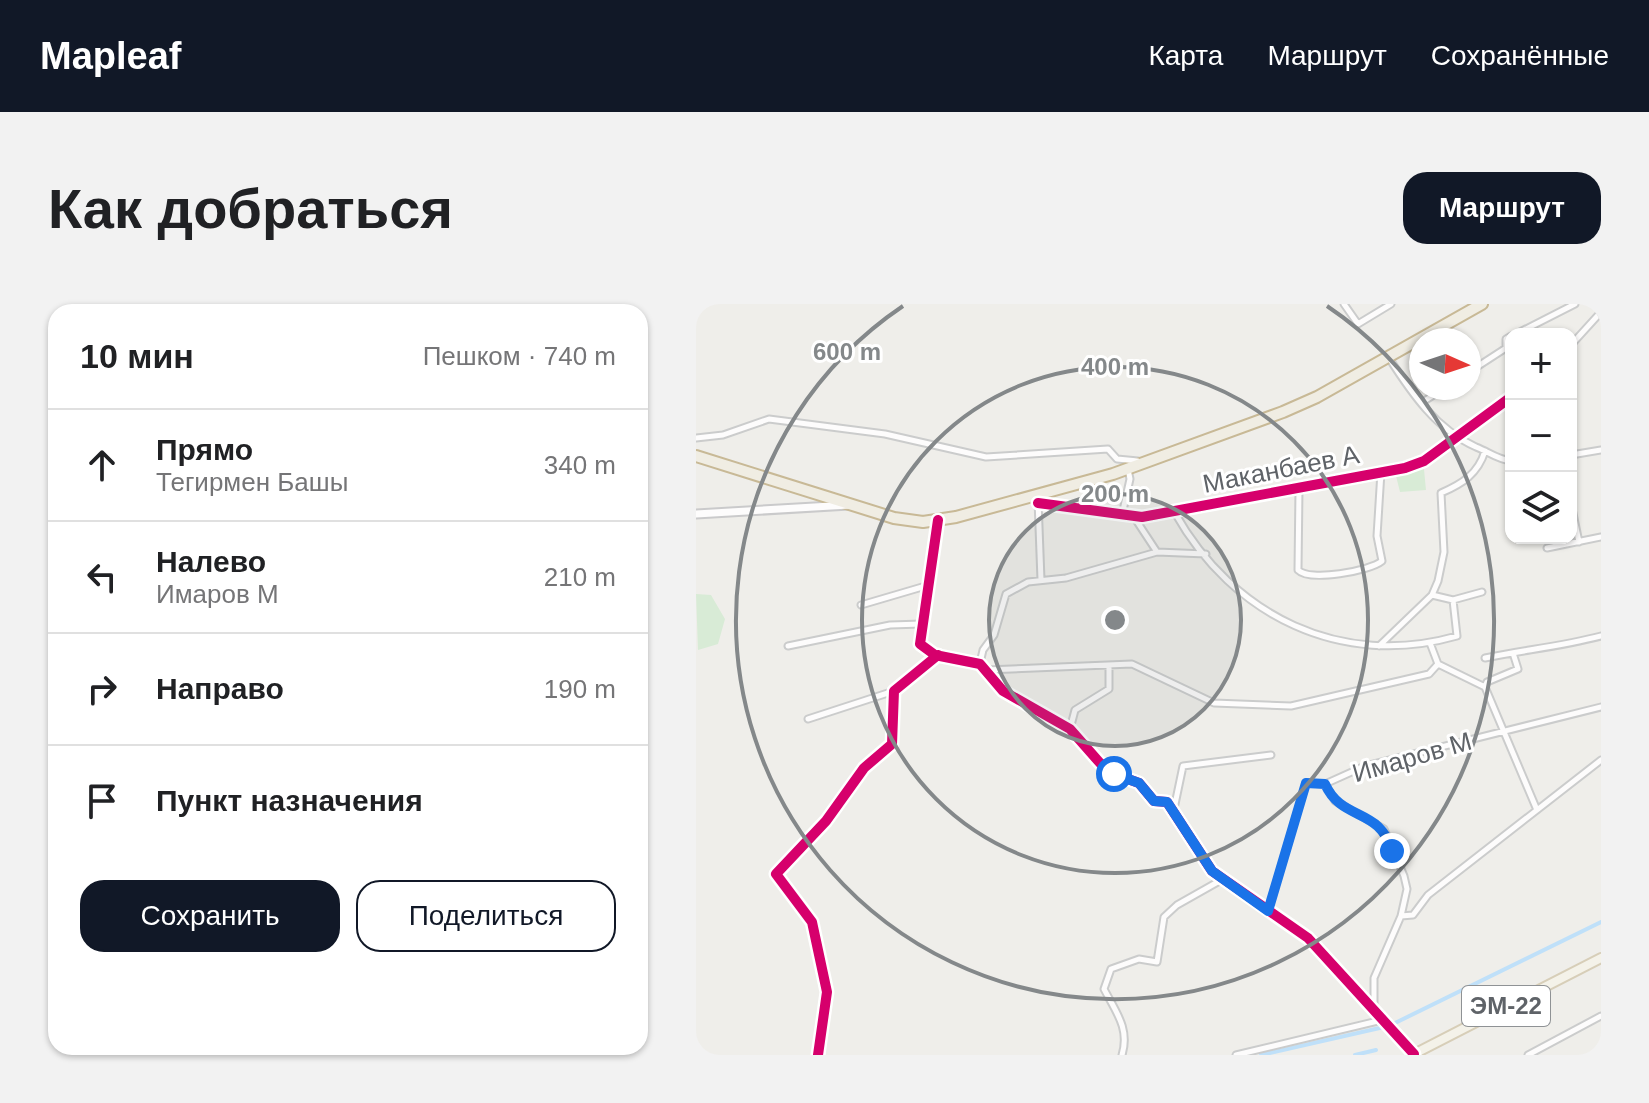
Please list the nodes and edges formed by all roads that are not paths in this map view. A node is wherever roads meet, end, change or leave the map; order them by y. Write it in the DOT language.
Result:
graph roads {
  1 [pos="1344,304"];
  2 [pos="1391,304"];
  3 [pos="1482,304"];
  4 [pos="1575,304"];
  5 [pos="1601,312"];
  6 [pos="1527,328"];
  7 [pos="1577,338"];
  8 [pos="1505,349"];
  9 [pos="1388,357"];
  10 [pos="1481,364"];
  11 [pos="1426,400"];
  12 [pos="1507,400"];
  13 [pos="1421,403"];
  14 [pos="696,438"];
  15 [pos="1455,439"];
  16 [pos="1601,450"];
  17 [pos="1485,451"];
  18 [pos="1577,454"];
  19 [pos="696,456"];
  20 [pos="1148,460"];
  21 [pos="1505,460"];
  22 [pos="1127,468"];
  23 [pos="1381,472"];
  24 [pos="1299,489"];
  25 [pos="1038,499"];
  26 [pos="851,505"];
  27 [pos="1175,513"];
  28 [pos="696,514"];
  29 [pos="1122,515"];
  30 [pos="1133,516"];
  31 [pos="938,520"];
  32 [pos="1577,532"];
  33 [pos="1601,537"];
  34 [pos="1579,542"];
  35 [pos="1547,548"];
  36 [pos="1157,552"];
  37 [pos="1206,554"];
  38 [pos="1041,580"];
  39 [pos="930,585"];
  40 [pos="1482,592"];
  41 [pos="1432,595"];
  42 [pos="1453,600"];
  43 [pos="861,605"];
  44 [pos="922,624"];
  45 [pos="1601,636"];
  46 [pos="1430,643"];
  47 [pos="788,646"];
  48 [pos="1379,647"];
  49 [pos="1513,653"];
  50 [pos="938,655"];
  51 [pos="1485,658"];
  52 [pos="1438,664"];
  53 [pos="1109,666"];
  54 [pos="982,667"];
  55 [pos="1485,687"];
  56 [pos="894,691"];
  57 [pos="1601,707"];
  58 [pos="808,719"];
  59 [pos="1070,729"];
  60 [pos="1504,731"];
  61 [pos="1271,755"];
  62 [pos="1601,760"];
  63 [pos="1325,784"];
  64 [pos="1174,809"];
  65 [pos="1537,810"];
  66 [pos="1223,879"];
  67 [pos="1268,911"];
  68 [pos="1401,916"];
  69 [pos="1601,958"];
  70 [pos="1374,1011"];
  71 [pos="1601,1016"];
  72 [pos="1382,1020"];
  73 [pos="818,1055"];
  74 [pos="1122,1055"];
  75 [pos="1236,1055"];
  76 [pos="1413,1055"];
  77 [pos="1528,1055"];
  1 -- 2 [label="street"];
  3 -- 9 [label="highway"];
  4 -- 6 [label="street"];
  5 -- 7 [label="street"];
  8 -- 10 [label="street"];
  9 -- 13 [label="street"];
  9 -- 20 [label="highway"];
  11 -- 13 [label="street"];
  12 -- 15 [label="street, Маканбаев А"];
  13 -- 15 [label="street"];
  14 -- 20 [label="street"];
  15 -- 17 [label="street"];
  15 -- 23 [label="street, Маканбаев А"];
  16 -- 18 [label="street"];
  17 -- 21 [label="street"];
  17 -- 41 [label="street"];
  19 -- 26 [label="highway"];
  20 -- 22 [label="highway"];
  22 -- 25 [label="highway"];
  22 -- 29 [label="street"];
  23 -- 24 [label="street, Маканбаев А"];
  23 -- 24 [label="street"];
  24 -- 27 [label="street, Маканбаев А"];
  25 -- 29 [label="street, Маканбаев А"];
  25 -- 31 [label="highway"];
  25 -- 38 [label="street"];
  26 -- 28 [label="street"];
  26 -- 31 [label="highway"];
  27 -- 30 [label="street, Маканбаев А"];
  27 -- 37 [label="street"];
  29 -- 30 [label="street, Маканбаев А"];
  30 -- 36 [label="street"];
  31 -- 39 [label="street"];
  32 -- 34 [label="street"];
  33 -- 34 [label="street"];
  34 -- 35 [label="street"];
  36 -- 37 [label="street"];
  36 -- 38 [label="street"];
  37 -- 48 [label="street"];
  38 -- 54 [label="street"];
  39 -- 43 [label="street"];
  39 -- 44 [label="street"];
  40 -- 42 [label="street"];
  41 -- 42 [label="street"];
  41 -- 48 [label="street"];
  42 -- 46 [label="street"];
  44 -- 47 [label="street"];
  44 -- 50 [label="street"];
  45 -- 49 [label="street"];
  46 -- 48 [label="street"];
  46 -- 52 [label="street"];
  49 -- 51 [label="street"];
  49 -- 55 [label="street"];
  50 -- 54 [label="street"];
  50 -- 56 [label="street"];
  52 -- 53 [label="street"];
  52 -- 55 [label="street"];
  53 -- 54 [label="street"];
  53 -- 59 [label="street"];
  54 -- 59 [label="street"];
  55 -- 60 [label="street"];
  56 -- 58 [label="street"];
  56 -- 73 [label="street"];
  57 -- 60 [label="street, Имаров М"];
  59 -- 64 [label="street"];
  60 -- 63 [label="street, Имаров М"];
  60 -- 65 [label="street"];
  61 -- 64 [label="street"];
  62 -- 65 [label="street"];
  63 -- 67 [label="street, Имаров М"];
  63 -- 68 [label="street"];
  64 -- 66 [label="street"];
  65 -- 68 [label="street"];
  66 -- 67 [label="street"];
  66 -- 74 [label="street"];
  67 -- 70 [label="street"];
  68 -- 70 [label="street"];
  69 -- 76 [label="main road, ЭМ-22"];
  70 -- 72 [label="street"];
  71 -- 77 [label="street"];
  72 -- 75 [label="street"];
  72 -- 76 [label="street"];
}
